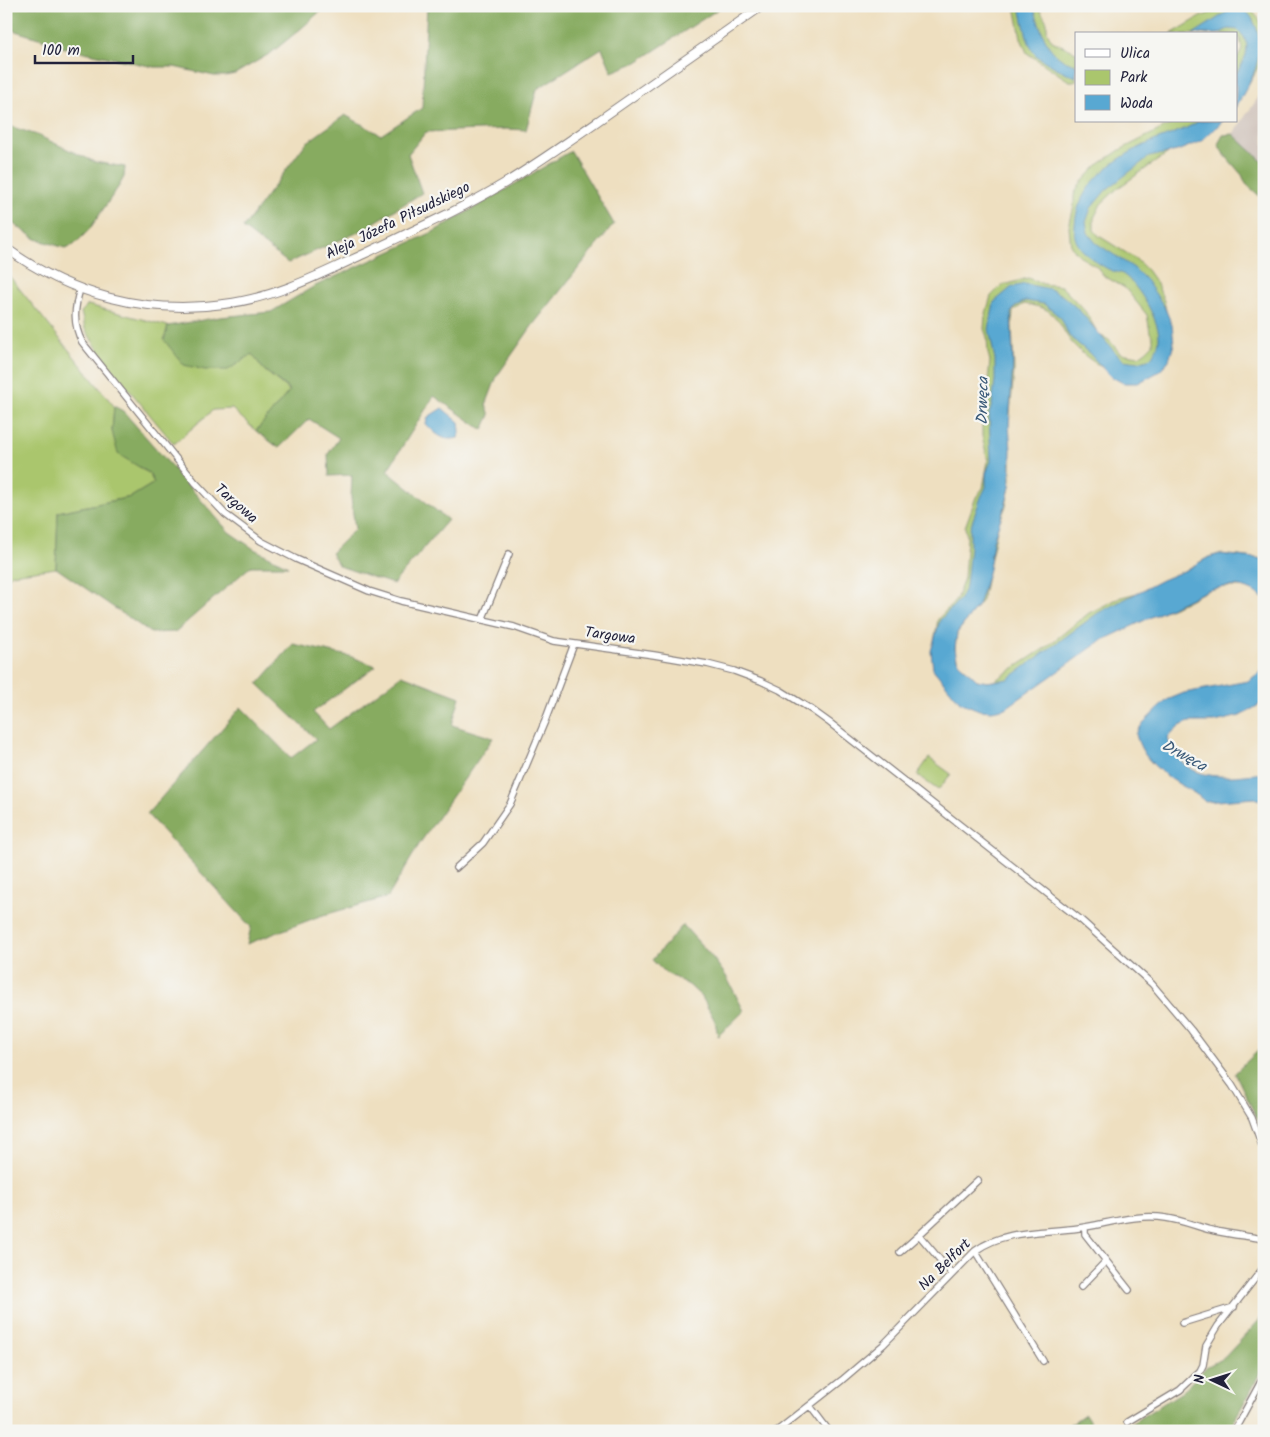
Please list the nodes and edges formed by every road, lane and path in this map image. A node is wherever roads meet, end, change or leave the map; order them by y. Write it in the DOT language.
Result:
graph roads {
  1 [pos="762,6"];
  2 [pos="6,248"];
  3 [pos="80,289"];
  4 [pos="509,554"];
  5 [pos="482,620"];
  6 [pos="574,644"];
  7 [pos="456,868"];
  8 [pos="1264,1151"];
  9 [pos="978,1180"];
  10 [pos="1085,1227"];
  11 [pos="919,1235"];
  12 [pos="1264,1239"];
  13 [pos="975,1251"];
  14 [pos="900,1252"];
  15 [pos="1106,1261"];
  16 [pos="1264,1267"];
  17 [pos="952,1274"];
  18 [pos="1080,1287"];
  19 [pos="1129,1290"];
  20 [pos="1234,1307"];
  21 [pos="1182,1323"];
  22 [pos="1043,1361"];
  23 [pos="1264,1376"];
  24 [pos="810,1406"];
  25 [pos="1127,1422"];
  26 [pos="777,1431"];
  27 [pos="828,1431"];
  28 [pos="1234,1431"];
  1 -- 3 [label="main road, Aleja Józefa Piłsudskiego"];
  2 -- 3 [label="main road, Aleja Józefa Piłsudskiego"];
  3 -- 5 [label="street, Targowa"];
  4 -- 5 [label="street"];
  5 -- 6 [label="street, Targowa"];
  6 -- 7 [label="street"];
  6 -- 8 [label="street, Targowa"];
  9 -- 11 [label="street"];
  10 -- 12 [label="street, Na Belfort"];
  10 -- 13 [label="street, Na Belfort"];
  10 -- 15 [label="street"];
  11 -- 14 [label="street"];
  11 -- 17 [label="street"];
  13 -- 17 [label="street, Na Belfort"];
  13 -- 22 [label="street"];
  15 -- 18 [label="street"];
  15 -- 19 [label="street"];
  16 -- 20 [label="street"];
  17 -- 24 [label="street, Na Belfort"];
  20 -- 21 [label="street"];
  20 -- 25 [label="street"];
  23 -- 28 [label="street"];
  24 -- 26 [label="street, Na Belfort"];
  24 -- 27 [label="street"];
}
